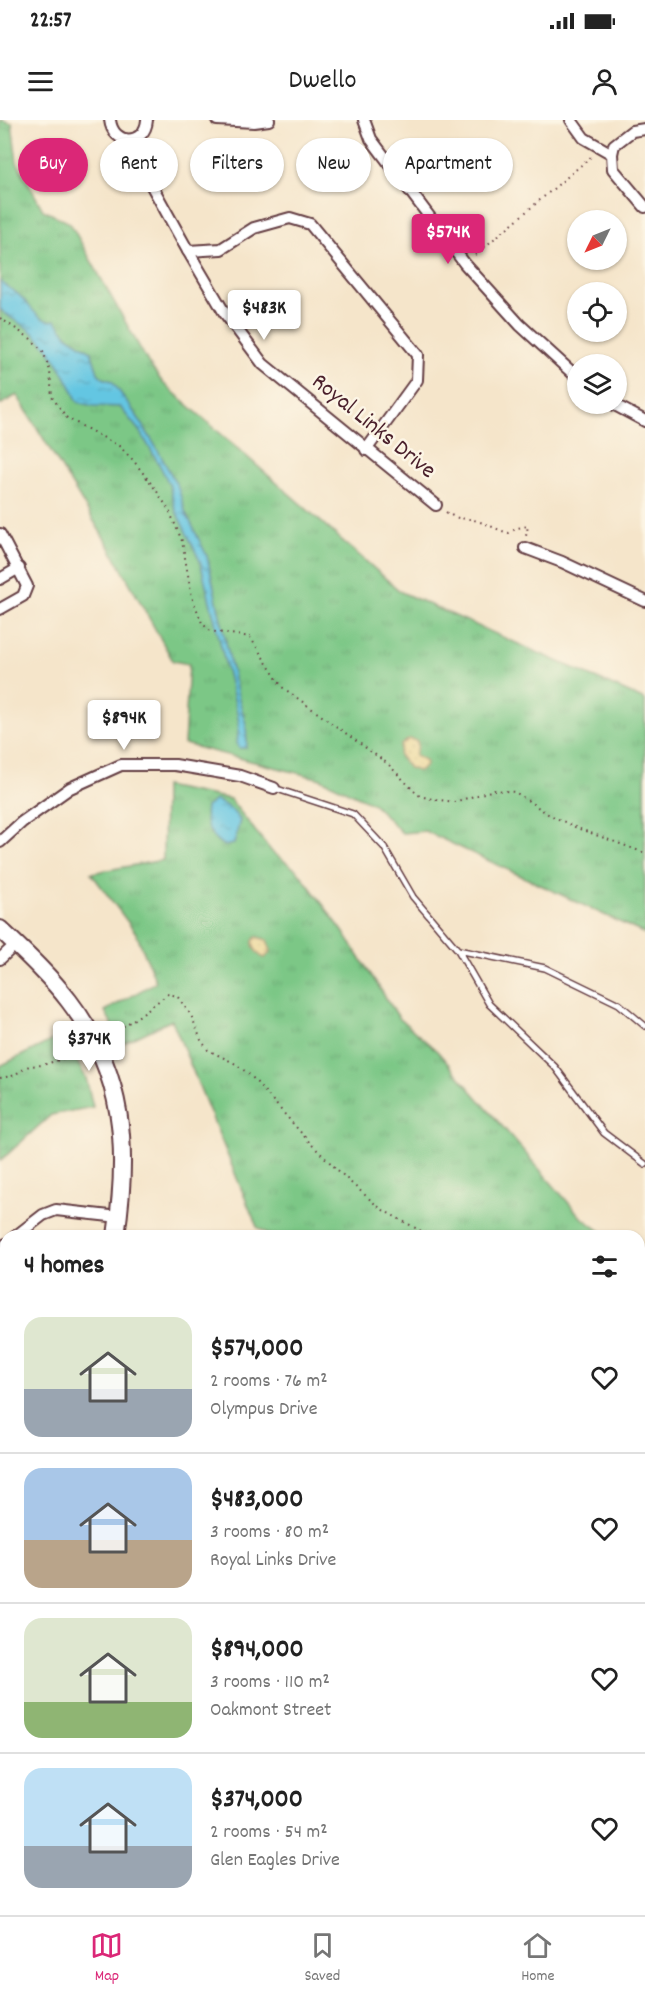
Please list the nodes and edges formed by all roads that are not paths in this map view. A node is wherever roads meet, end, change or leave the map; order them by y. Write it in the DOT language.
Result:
graph roads {
  1 [pos="110,120"];
  2 [pos="147,120"];
  3 [pos="217,120"];
  4 [pos="269,120"];
  5 [pos="364,120"];
  6 [pos="571,120"];
  7 [pos="645,129"];
  8 [pos="121,138"];
  9 [pos="136,138"];
  10 [pos="612,154"];
  11 [pos="155,192"];
  12 [pos="645,207"];
  13 [pos="188,251"];
  14 [pos="567,368"];
  15 [pos="627,411"];
  16 [pos="645,421"];
  17 [pos="366,450"];
  18 [pos="436,505"];
  19 [pos="0,534"];
  20 [pos="525,548"];
  21 [pos="19,568"];
  22 [pos="0,579"];
  23 [pos="645,601"];
  24 [pos="0,609"];
  25 [pos="274,788"];
  26 [pos="0,842"];
  27 [pos="0,929"];
  28 [pos="16,944"];
  29 [pos="458,950"];
  30 [pos="0,959"];
  31 [pos="645,1026"];
  32 [pos="645,1164"];
  33 [pos="118,1217"];
  34 [pos="24,1230"];
  35 [pos="117,1230"];
  1 -- 8 [label="street"];
  2 -- 9 [label="street"];
  3 -- 4 [label="street"];
  5 -- 14 [label="street"];
  6 -- 10 [label="street"];
  7 -- 10 [label="street"];
  10 -- 12 [label="street"];
  11 -- 13 [label="street, Royal Links Drive"];
  13 -- 17 [label="street, Royal Links Drive"];
  13 -- 17 [label="street"];
  15 -- 16 [label="street"];
  17 -- 18 [label="street, Royal Links Drive"];
  19 -- 21 [label="street"];
  20 -- 23 [label="street"];
  21 -- 22 [label="street"];
  21 -- 24 [label="street"];
  25 -- 26 [label="street"];
  25 -- 29 [label="lane"];
  27 -- 28 [label="street"];
  28 -- 30 [label="street"];
  28 -- 33 [label="street"];
  29 -- 31 [label="lane"];
  29 -- 32 [label="lane"];
  33 -- 34 [label="street"];
  33 -- 35 [label="street"];
}
